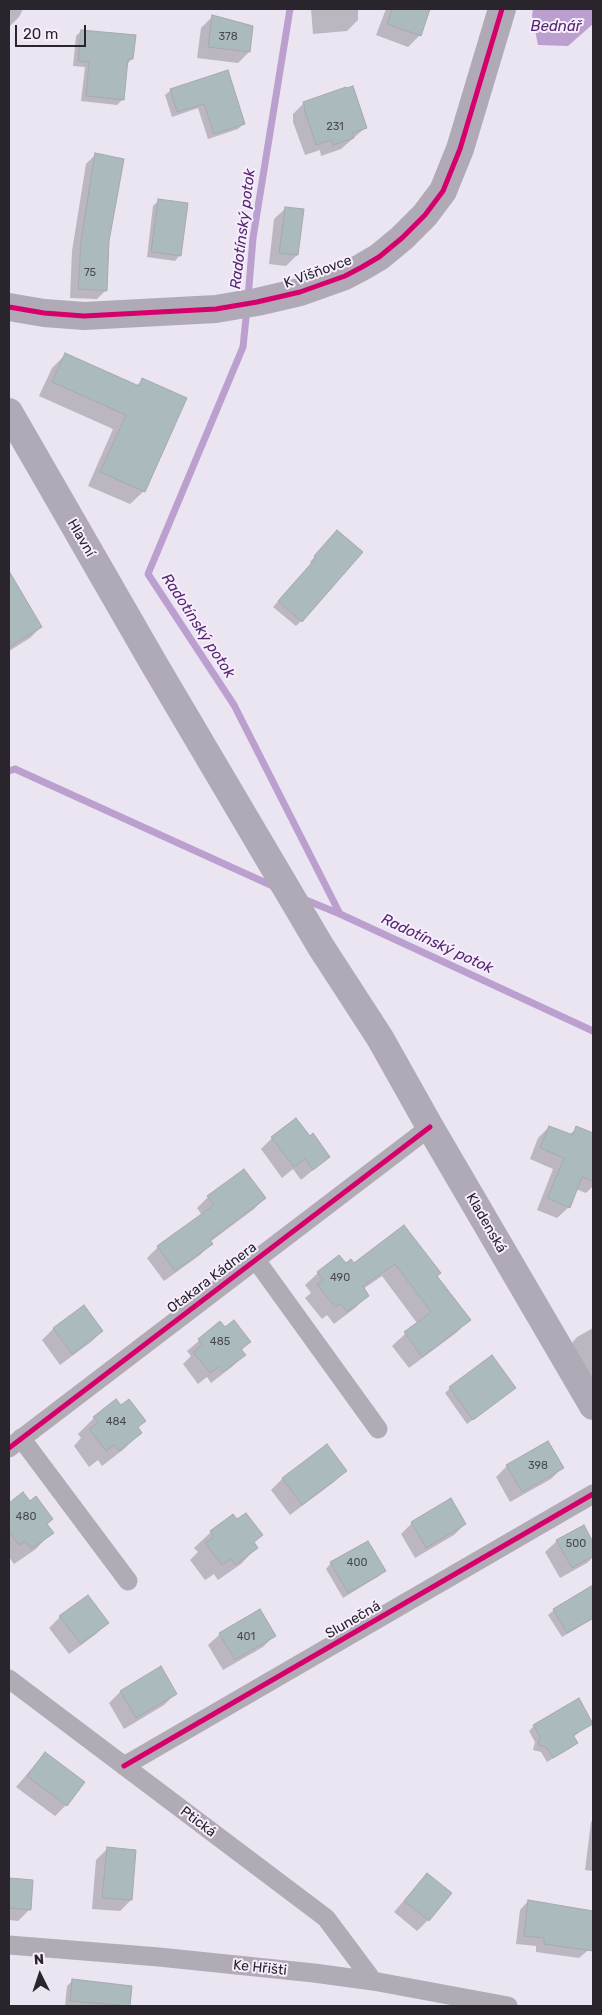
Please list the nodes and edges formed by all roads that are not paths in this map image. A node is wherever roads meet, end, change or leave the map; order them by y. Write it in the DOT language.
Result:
graph roads {
  1 [pos="502,9"];
  2 [pos="9,307"];
  3 [pos="9,412"];
  4 [pos="380,1038"];
  5 [pos="430,1127"];
  6 [pos="256,1260"];
  7 [pos="593,1406"];
  8 [pos="378,1429"];
  9 [pos="15,1443"];
  10 [pos="593,1494"];
  11 [pos="128,1581"];
  12 [pos="9,1679"];
  13 [pos="124,1766"];
  14 [pos="9,1945"];
  15 [pos="373,1981"];
  16 [pos="508,2006"];
  1 -- 2 [label="main road, K Višňovce"];
  3 -- 4 [label="main road, Hlavní"];
  4 -- 5 [label="main road, Kladenská"];
  5 -- 6 [label="street, Otakara Kádnera"];
  5 -- 7 [label="main road, Kladenská"];
  6 -- 8 [label="street, Otakara Kádnera"];
  6 -- 9 [label="street, Otakara Kádnera"];
  9 -- 11 [label="street, Otakara Kádnera"];
  10 -- 13 [label="street, Slunečná"];
  12 -- 13 [label="street, Ptická"];
  13 -- 15 [label="street, Ptická"];
  14 -- 15 [label="street, Ke Hřišti"];
  15 -- 16 [label="street, Ke Hřišti"];
}
